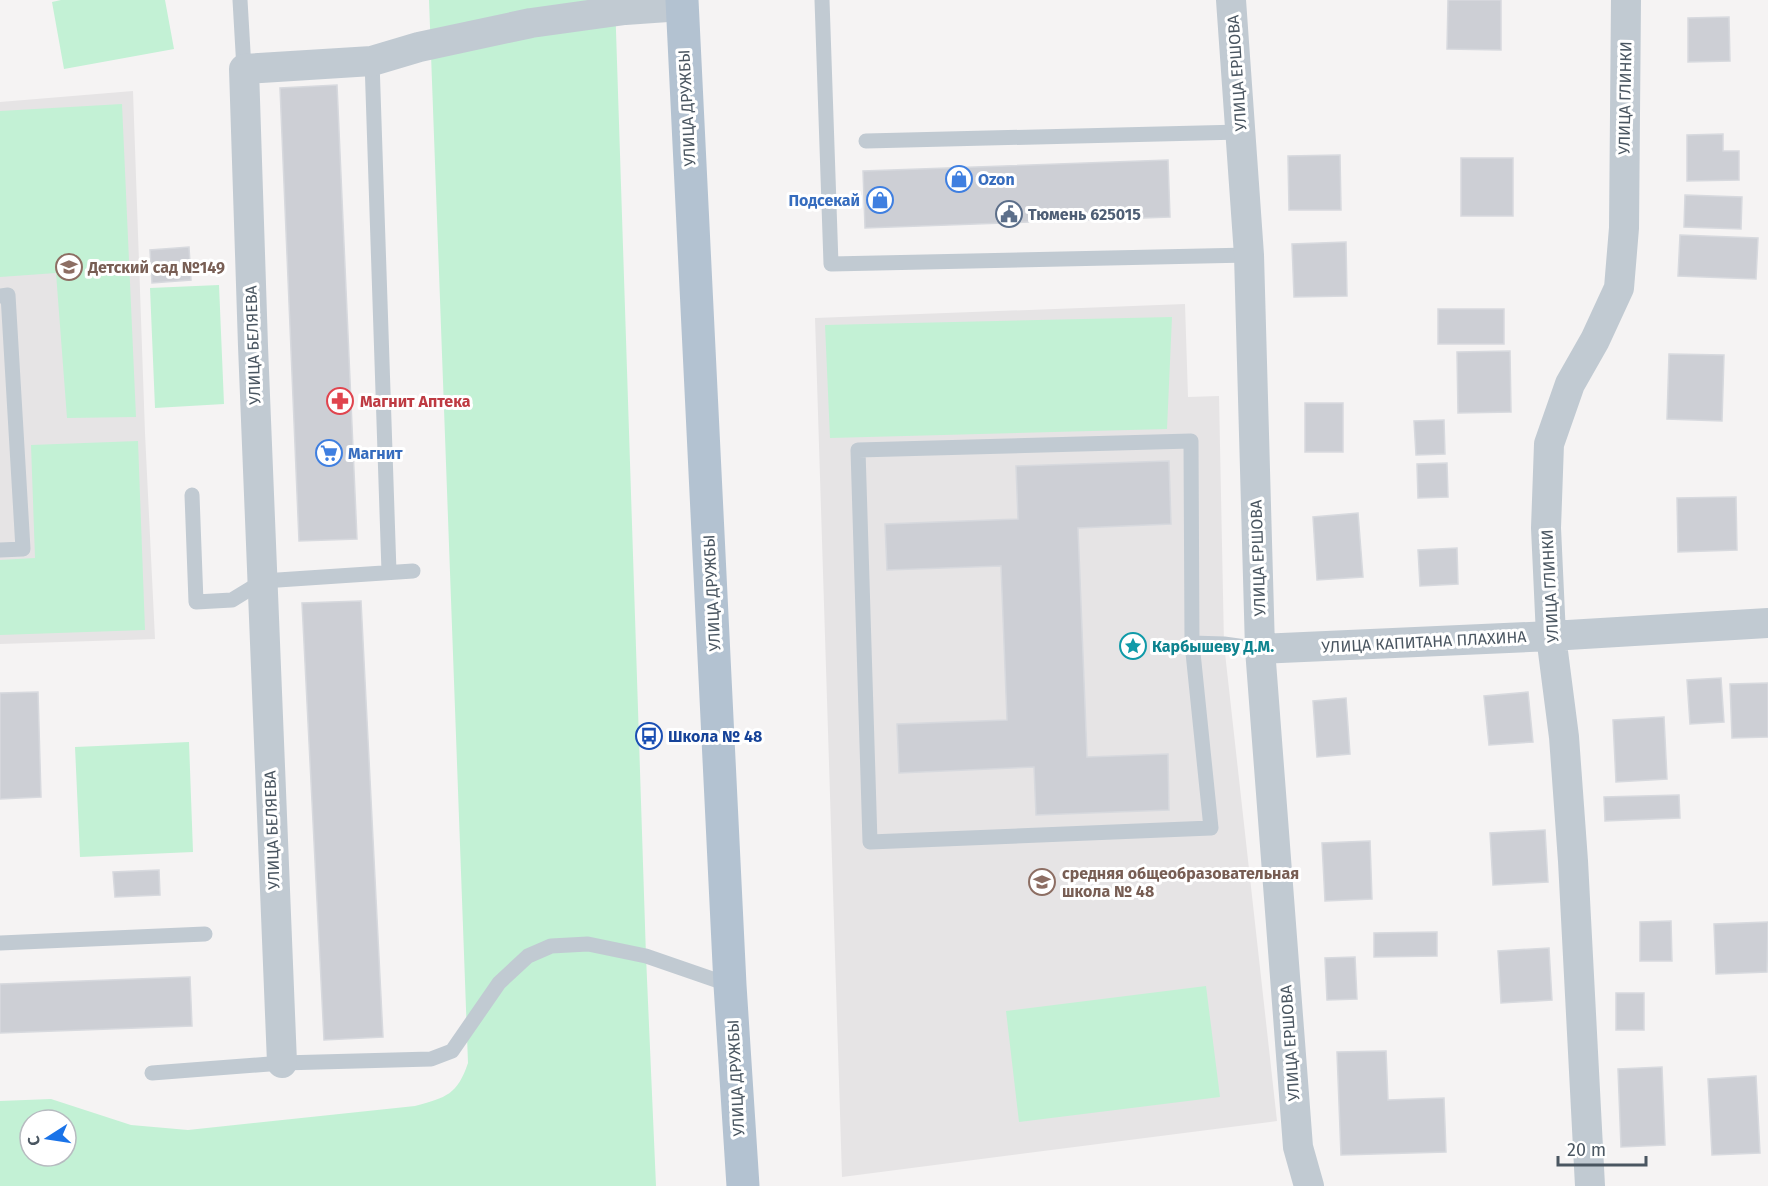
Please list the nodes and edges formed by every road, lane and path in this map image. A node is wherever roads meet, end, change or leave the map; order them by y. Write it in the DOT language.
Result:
graph roads {
  1 [pos="240,0"];
  2 [pos="822,0"];
  3 [pos="1231,0"];
  4 [pos="1626,0"];
  5 [pos="682,3"];
  6 [pos="372,61"];
  7 [pos="244,69"];
  8 [pos="1241,132"];
  9 [pos="866,141"];
  10 [pos="1249,255"];
  11 [pos="0,296"];
  12 [pos="192,495"];
  13 [pos="0,550"];
  14 [pos="413,571"];
  15 [pos="389,572"];
  16 [pos="263,581"];
  17 [pos="1768,622"];
  18 [pos="1551,636"];
  19 [pos="1192,643"];
  20 [pos="1260,649"];
  21 [pos="205,934"];
  22 [pos="0,943"];
  23 [pos="730,985"];
  24 [pos="282,1064"];
  25 [pos="152,1073"];
  26 [pos="742,1186"];
  27 [pos="1309,1186"];
  28 [pos="1590,1186"];
  1 -- 7 [label="lane"];
  2 -- 10 [label="lane"];
  3 -- 8 [label="street, УЛИЦА ЕРШОВА"];
  4 -- 18 [label="street, УЛИЦА ГЛИНКИ"];
  5 -- 6 [label="street"];
  5 -- 23 [label="main road, УЛИЦА ДРУЖБЫ"];
  6 -- 7 [label="street"];
  6 -- 15 [label="lane"];
  7 -- 16 [label="street, УЛИЦА БЕЛЯЕВА"];
  8 -- 9 [label="lane"];
  8 -- 10 [label="street, УЛИЦА ЕРШОВА"];
  10 -- 20 [label="street, УЛИЦА ЕРШОВА"];
  11 -- 13 [label="lane"];
  12 -- 16 [label="lane"];
  14 -- 15 [label="lane"];
  15 -- 16 [label="lane"];
  16 -- 24 [label="street, УЛИЦА БЕЛЯЕВА"];
  17 -- 18 [label="street, УЛИЦА КАПИТАНА ПЛАХИНА"];
  18 -- 20 [label="street, УЛИЦА КАПИТАНА ПЛАХИНА"];
  18 -- 28 [label="street, УЛИЦА ГЛИНКИ"];
  19 -- 19 [label="lane"];
  19 -- 20 [label="lane"];
  20 -- 27 [label="street, УЛИЦА ЕРШОВА"];
  21 -- 22 [label="lane"];
  23 -- 24 [label="lane"];
  23 -- 26 [label="main road, УЛИЦА ДРУЖБЫ"];
  24 -- 25 [label="lane"];
}
